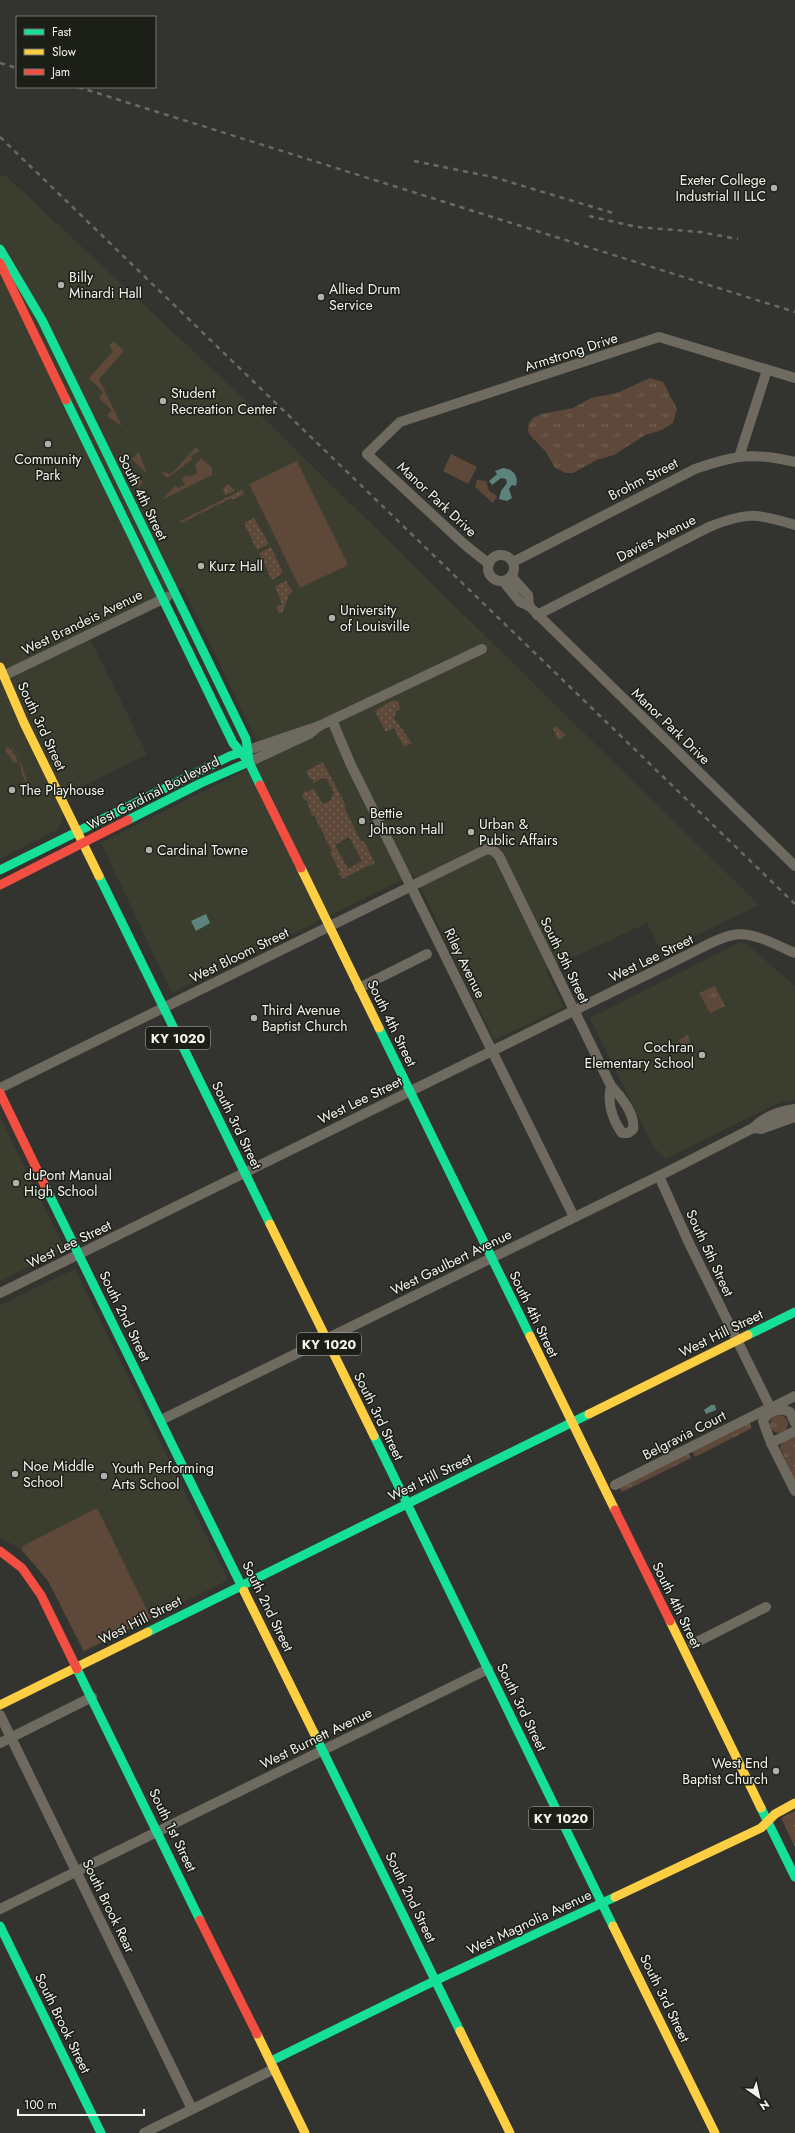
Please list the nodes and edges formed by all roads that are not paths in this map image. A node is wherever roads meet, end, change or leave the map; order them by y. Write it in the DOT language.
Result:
graph roads {
  1 [pos="0,249"];
  2 [pos="0,263"];
  3 [pos="767,370"];
  4 [pos="795,378"];
  5 [pos="367,454"];
  6 [pos="739,457"];
  7 [pos="795,462"];
  8 [pos="795,525"];
  9 [pos="513,562"];
  10 [pos="488,564"];
  11 [pos="507,579"];
  12 [pos="174,594"];
  13 [pos="162,599"];
  14 [pos="537,615"];
  15 [pos="482,649"];
  16 [pos="2,671"];
  17 [pos="332,720"];
  18 [pos="319,726"];
  19 [pos="244,751"];
  20 [pos="249,762"];
  21 [pos="77,831"];
  22 [pos="83,844"];
  23 [pos="490,850"];
  24 [pos="795,866"];
  25 [pos="0,870"];
  26 [pos="0,885"];
  27 [pos="412,885"];
  28 [pos="328,926"];
  29 [pos="795,953"];
  30 [pos="427,954"];
  31 [pos="359,988"];
  32 [pos="163,1008"];
  33 [pos="575,1010"];
  34 [pos="493,1050"];
  35 [pos="611,1086"];
  36 [pos="0,1088"];
  37 [pos="410,1091"];
  38 [pos="0,1092"];
  39 [pos="795,1109"];
  40 [pos="795,1117"];
  41 [pos="753,1128"];
  42 [pos="244,1173"];
  43 [pos="659,1176"];
  44 [pos="574,1217"];
  45 [pos="79,1254"];
  46 [pos="491,1257"];
  47 [pos="0,1293"];
  48 [pos="795,1312"];
  49 [pos="326,1338"];
  50 [pos="737,1341"];
  51 [pos="795,1396"];
  52 [pos="771,1409"];
  53 [pos="161,1420"];
  54 [pos="572,1422"];
  55 [pos="795,1423"];
  56 [pos="795,1431"];
  57 [pos="771,1443"];
  58 [pos="615,1485"];
  59 [pos="795,1491"];
  60 [pos="407,1504"];
  61 [pos="0,1551"];
  62 [pos="242,1585"];
  63 [pos="766,1607"];
  64 [pos="693,1644"];
  65 [pos="78,1667"];
  66 [pos="488,1669"];
  67 [pos="92,1697"];
  68 [pos="0,1705"];
  69 [pos="0,1715"];
  70 [pos="11,1738"];
  71 [pos="0,1743"];
  72 [pos="323,1750"];
  73 [pos="795,1803"];
  74 [pos="767,1821"];
  75 [pos="158,1832"];
  76 [pos="77,1871"];
  77 [pos="795,1877"];
  78 [pos="603,1902"];
  79 [pos="0,1909"];
  80 [pos="0,1926"];
  81 [pos="436,1981"];
  82 [pos="273,2065"];
  83 [pos="192,2109"];
  84 [pos="101,2133"];
  85 [pos="144,2133"];
  86 [pos="305,2133"];
  87 [pos="510,2133"];
  88 [pos="715,2133"];
  1 -- 12 [label="main road, South 4th Street"];
  2 -- 13 [label="main road, South 4th Street"];
  3 -- 4 [label="street, Armstrong Drive"];
  3 -- 5 [label="street, Armstrong Drive"];
  3 -- 6 [label="street"];
  5 -- 10 [label="street, Manor Park Drive"];
  6 -- 7 [label="street, Brohm Street"];
  6 -- 9 [label="street, Brohm Street"];
  8 -- 14 [label="street, Davies Avenue"];
  9 -- 10 [label="street"];
  9 -- 11 [label="street"];
  10 -- 11 [label="street, Manor Park Drive"];
  11 -- 14 [label="street, Manor Park Drive"];
  12 -- 13 [label="street, West Brandeis Avenue"];
  12 -- 19 [label="main road, South 4th Street"];
  13 -- 16 [label="street, West Brandeis Avenue"];
  13 -- 19 [label="main road, South 4th Street"];
  14 -- 24 [label="street, Manor Park Drive"];
  15 -- 17 [label="street, West Cardinal Boulevard"];
  16 -- 21 [label="main road, South 3rd Street / KY 1020"];
  17 -- 18 [label="street, West Cardinal Boulevard"];
  17 -- 27 [label="street, Riley Avenue"];
  18 -- 19 [label="street, West Cardinal Boulevard"];
  18 -- 20 [label="street, West Cardinal Boulevard"];
  19 -- 20 [label="main road, South 4th Street"];
  19 -- 21 [label="main road, West Cardinal Boulevard"];
  20 -- 22 [label="main road, West Cardinal Boulevard"];
  20 -- 28 [label="main road, South 4th Street"];
  21 -- 22 [label="main road, South 3rd Street / KY 1020"];
  21 -- 25 [label="main road, West Cardinal Boulevard"];
  22 -- 26 [label="main road, West Cardinal Boulevard"];
  22 -- 32 [label="main road, South 3rd Street / KY 1020"];
  23 -- 27 [label="street, West Bloom Street"];
  23 -- 33 [label="street, South 5th Street"];
  27 -- 28 [label="street, West Bloom Street"];
  27 -- 34 [label="street, Riley Avenue"];
  28 -- 31 [label="main road, South 4th Street"];
  28 -- 32 [label="street, West Bloom Street"];
  29 -- 33 [label="street, West Lee Street"];
  30 -- 31 [label="street"];
  31 -- 37 [label="main road, South 4th Street"];
  32 -- 36 [label="street, West Bloom Street"];
  32 -- 42 [label="main road, South 3rd Street / KY 1020"];
  33 -- 34 [label="street, West Lee Street"];
  33 -- 35 [label="street, South 5th Street"];
  34 -- 37 [label="street, West Lee Street"];
  34 -- 44 [label="street, Riley Avenue"];
  37 -- 42 [label="street, West Lee Street"];
  37 -- 46 [label="main road, South 4th Street"];
  38 -- 45 [label="main road, South 2nd Street"];
  39 -- 41 [label="street, West Gaulbert Avenue"];
  40 -- 41 [label="street, West Gaulbert Avenue"];
  41 -- 43 [label="street, West Gaulbert Avenue"];
  42 -- 45 [label="street, West Lee Street"];
  42 -- 49 [label="main road, South 3rd Street / KY 1020"];
  43 -- 44 [label="street, West Gaulbert Avenue"];
  43 -- 50 [label="street, South 5th Street"];
  44 -- 46 [label="street, West Gaulbert Avenue"];
  45 -- 47 [label="street, West Lee Street"];
  45 -- 53 [label="main road, South 2nd Street"];
  46 -- 49 [label="street, West Gaulbert Avenue"];
  46 -- 54 [label="main road, South 4th Street"];
  48 -- 50 [label="main road, West Hill Street"];
  49 -- 53 [label="street, West Gaulbert Avenue"];
  49 -- 60 [label="main road, South 3rd Street / KY 1020"];
  50 -- 52 [label="street, South 5th Street"];
  50 -- 54 [label="main road, West Hill Street"];
  51 -- 52 [label="street, Belgravia Court"];
  52 -- 55 [label="street"];
  52 -- 57 [label="street"];
  52 -- 58 [label="street, Belgravia Court"];
  53 -- 62 [label="main road, South 2nd Street"];
  54 -- 60 [label="main road, West Hill Street"];
  54 -- 74 [label="main road, South 4th Street"];
  56 -- 57 [label="street"];
  57 -- 59 [label="street"];
  60 -- 62 [label="main road, West Hill Street"];
  60 -- 66 [label="main road, South 3rd Street / KY 1020"];
  61 -- 65 [label="main road, South 1st Street"];
  62 -- 65 [label="main road, West Hill Street"];
  62 -- 72 [label="main road, South 2nd Street"];
  63 -- 64 [label="street"];
  65 -- 67 [label="main road, South 1st Street"];
  65 -- 68 [label="main road, West Hill Street"];
  66 -- 72 [label="street, West Burnett Avenue"];
  66 -- 78 [label="main road, South 3rd Street / KY 1020"];
  67 -- 70 [label="street"];
  67 -- 75 [label="main road, South 1st Street"];
  69 -- 70 [label="street, South Brook Rear"];
  70 -- 71 [label="street"];
  70 -- 76 [label="street, South Brook Rear"];
  72 -- 75 [label="street, West Burnett Avenue"];
  72 -- 81 [label="main road, South 2nd Street"];
  73 -- 74 [label="main road, West Magnolia Avenue"];
  74 -- 77 [label="main road, South 4th Street"];
  74 -- 78 [label="main road, West Magnolia Avenue"];
  75 -- 76 [label="street, West Burnett Avenue"];
  75 -- 82 [label="main road, South 1st Street"];
  76 -- 79 [label="street, West Burnett Avenue"];
  76 -- 83 [label="street, South Brook Rear"];
  78 -- 81 [label="main road, West Magnolia Avenue"];
  78 -- 88 [label="main road, South 3rd Street / KY 1020"];
  80 -- 84 [label="main road, South Brook Street"];
  81 -- 82 [label="main road, West Magnolia Avenue"];
  81 -- 87 [label="main road, South 2nd Street"];
  82 -- 83 [label="street"];
  82 -- 86 [label="main road, South 1st Street"];
  83 -- 85 [label="street"];
}
